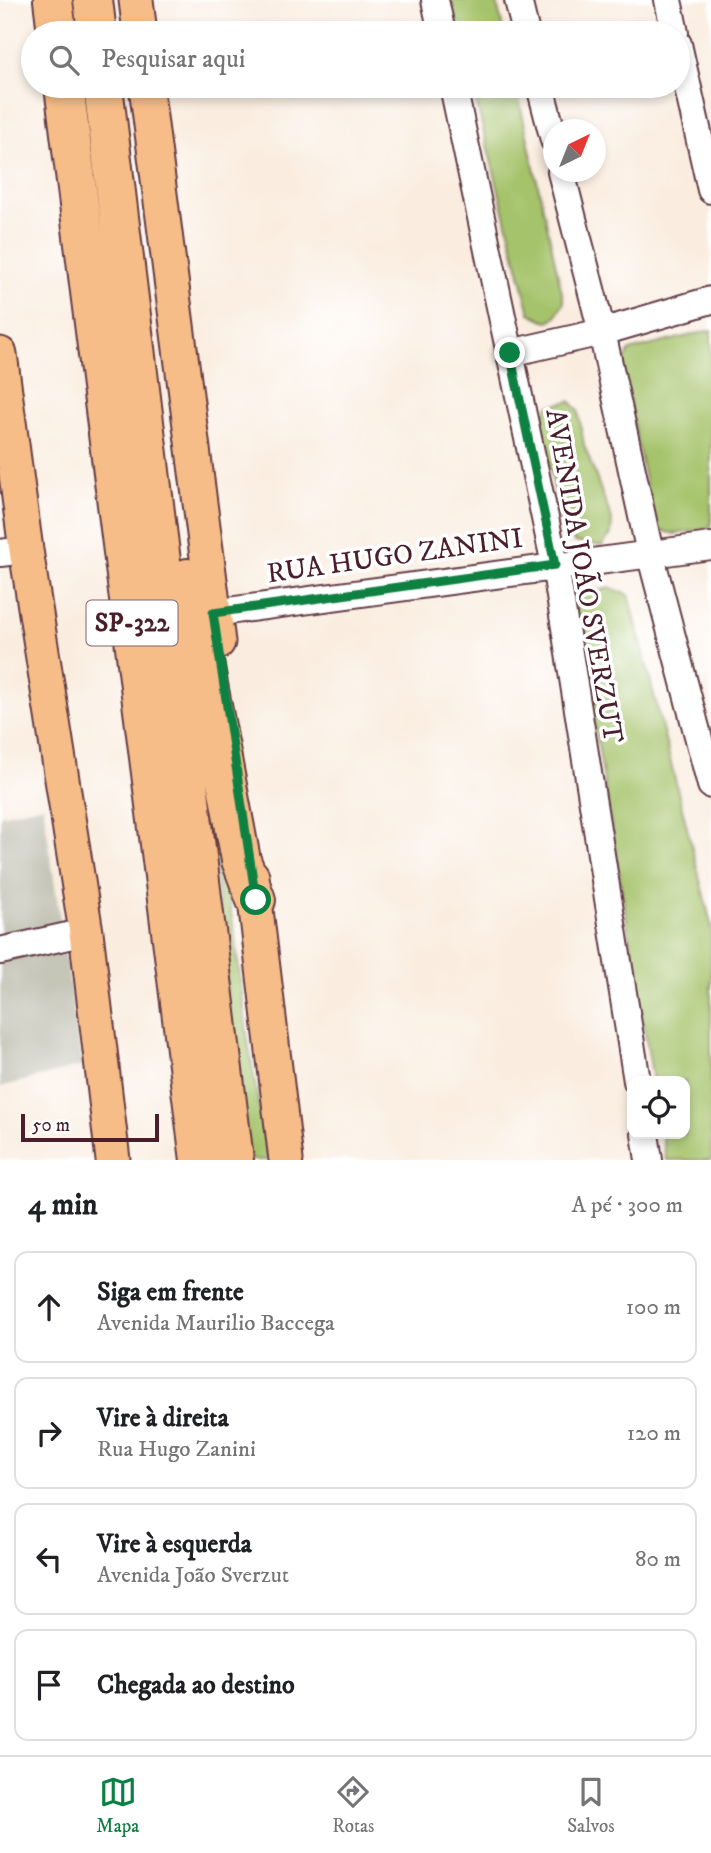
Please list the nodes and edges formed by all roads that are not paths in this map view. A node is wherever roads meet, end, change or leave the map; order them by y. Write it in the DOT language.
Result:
graph roads {
  1 [pos="53,0"];
  2 [pos="93,0"];
  3 [pos="135,0"];
  4 [pos="435,0"];
  5 [pos="518,0"];
  6 [pos="668,0"];
  7 [pos="56,21"];
  8 [pos="96,21"];
  9 [pos="138,21"];
  10 [pos="439,21"];
  11 [pos="523,21"];
  12 [pos="672,21"];
  13 [pos="690,97"];
  14 [pos="66,98"];
  15 [pos="105,98"];
  16 [pos="148,98"];
  17 [pos="456,98"];
  18 [pos="543,98"];
  19 [pos="549,119"];
  20 [pos="564,182"];
  21 [pos="711,190"];
  22 [pos="130,295"];
  23 [pos="711,300"];
  24 [pos="602,332"];
  25 [pos="510,353"];
  26 [pos="0,354"];
  27 [pos="711,546"];
  28 [pos="13,552"];
  29 [pos="650,553"];
  30 [pos="555,565"];
  31 [pos="213,613"];
  32 [pos="711,785"];
  33 [pos="256,900"];
  34 [pos="86,932"];
  35 [pos="0,951"];
  36 [pos="636,1076"];
  37 [pos="646,1139"];
  38 [pos="113,1160"];
  39 [pos="200,1160"];
  40 [pos="234,1160"];
  41 [pos="286,1160"];
  42 [pos="649,1160"];
  1 -- 7 [label="highway"];
  2 -- 8 [label="highway"];
  3 -- 9 [label="main road"];
  4 -- 10 [label="street"];
  5 -- 11 [label="street"];
  6 -- 12 [label="street"];
  13 -- 21 [label="street"];
  14 -- 39 [label="highway, SP-322"];
  15 -- 22 [label="highway, SP-322"];
  16 -- 31 [label="main road"];
  17 -- 25 [label="street, AVENIDA JOÃO SVERZUT"];
  18 -- 19 [label="street"];
  20 -- 24 [label="street"];
  22 -- 33 [label="highway"];
  22 -- 40 [label="highway, SP-322"];
  23 -- 24 [label="street"];
  24 -- 25 [label="street"];
  24 -- 29 [label="street"];
  25 -- 30 [label="street, AVENIDA JOÃO SVERZUT"];
  26 -- 28 [label="main road"];
  27 -- 29 [label="street, RUA HUGO ZANINI"];
  28 -- 34 [label="main road"];
  29 -- 30 [label="street, RUA HUGO ZANINI"];
  29 -- 32 [label="street"];
  30 -- 31 [label="street, RUA HUGO ZANINI"];
  30 -- 36 [label="street, AVENIDA JOÃO SVERZUT"];
  31 -- 33 [label="main road"];
  33 -- 41 [label="main road"];
  34 -- 35 [label="street"];
  34 -- 38 [label="main road"];
  37 -- 42 [label="street"];
}
